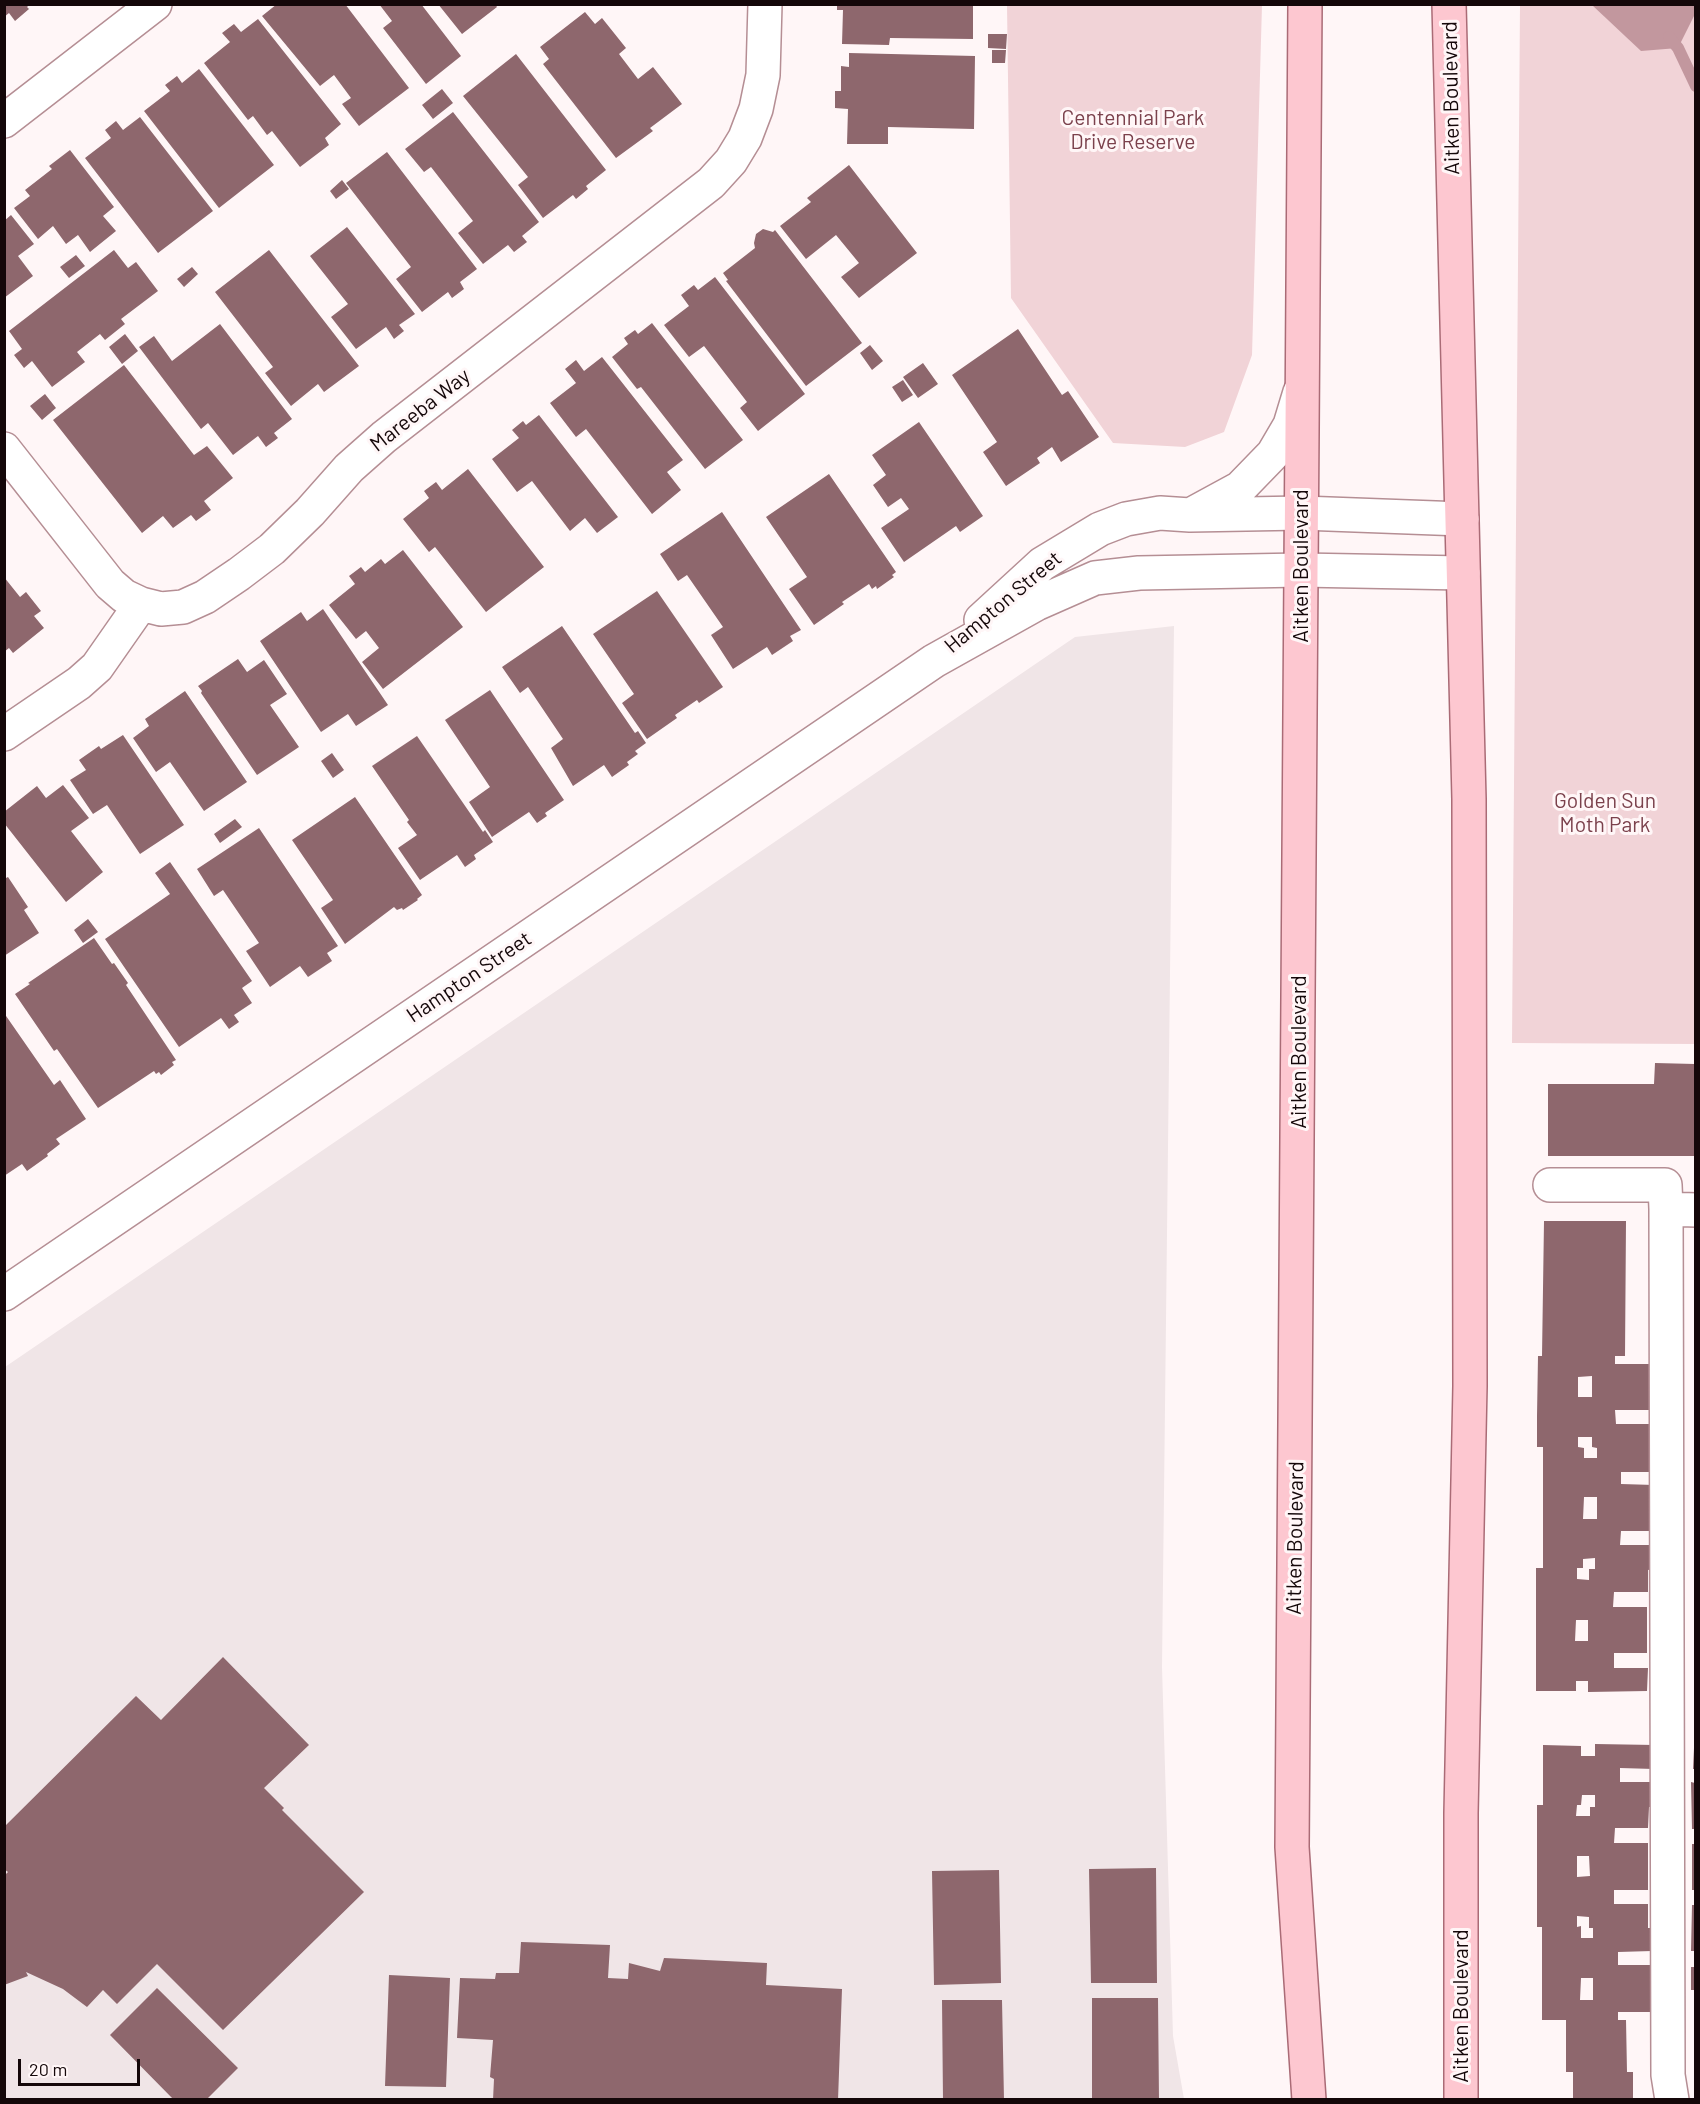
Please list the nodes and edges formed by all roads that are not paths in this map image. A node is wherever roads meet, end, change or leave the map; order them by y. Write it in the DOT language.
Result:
graph roads {
  1 [pos="155,4"];
  2 [pos="765,4"];
  3 [pos="1305,4"];
  4 [pos="1449,10"];
  5 [pos="4,121"];
  6 [pos="1302,386"];
  7 [pos="4,449"];
  8 [pos="1302,513"];
  9 [pos="1190,515"];
  10 [pos="1462,519"];
  11 [pos="1301,570"];
  12 [pos="1463,573"];
  13 [pos="141,604"];
  14 [pos="934,661"];
  15 [pos="4,734"];
  16 [pos="1550,1185"];
  17 [pos="1681,1210"];
  18 [pos="6,1289"];
  19 [pos="1309,2100"];
  20 [pos="1461,2100"];
  21 [pos="1672,2100"];
  1 -- 5 [label="street"];
  2 -- 13 [label="street, Mareeba Way"];
  3 -- 6 [label="main road, Aitken Boulevard"];
  4 -- 10 [label="main road, Aitken Boulevard"];
  6 -- 8 [label="main road, Aitken Boulevard"];
  6 -- 9 [label="street"];
  7 -- 13 [label="street, Mareeba Way"];
  8 -- 9 [label="street, Hampton Street"];
  8 -- 10 [label="street, Hampton Street"];
  8 -- 11 [label="main road, Aitken Boulevard"];
  9 -- 14 [label="street, Hampton Street"];
  10 -- 12 [label="main road, Aitken Boulevard"];
  11 -- 12 [label="street, Hampton Street"];
  11 -- 14 [label="street, Hampton Street"];
  11 -- 19 [label="main road, Aitken Boulevard"];
  12 -- 20 [label="main road, Aitken Boulevard"];
  13 -- 15 [label="street"];
  14 -- 18 [label="street, Hampton Street"];
  16 -- 17 [label="street"];
  17 -- 21 [label="street"];
}
